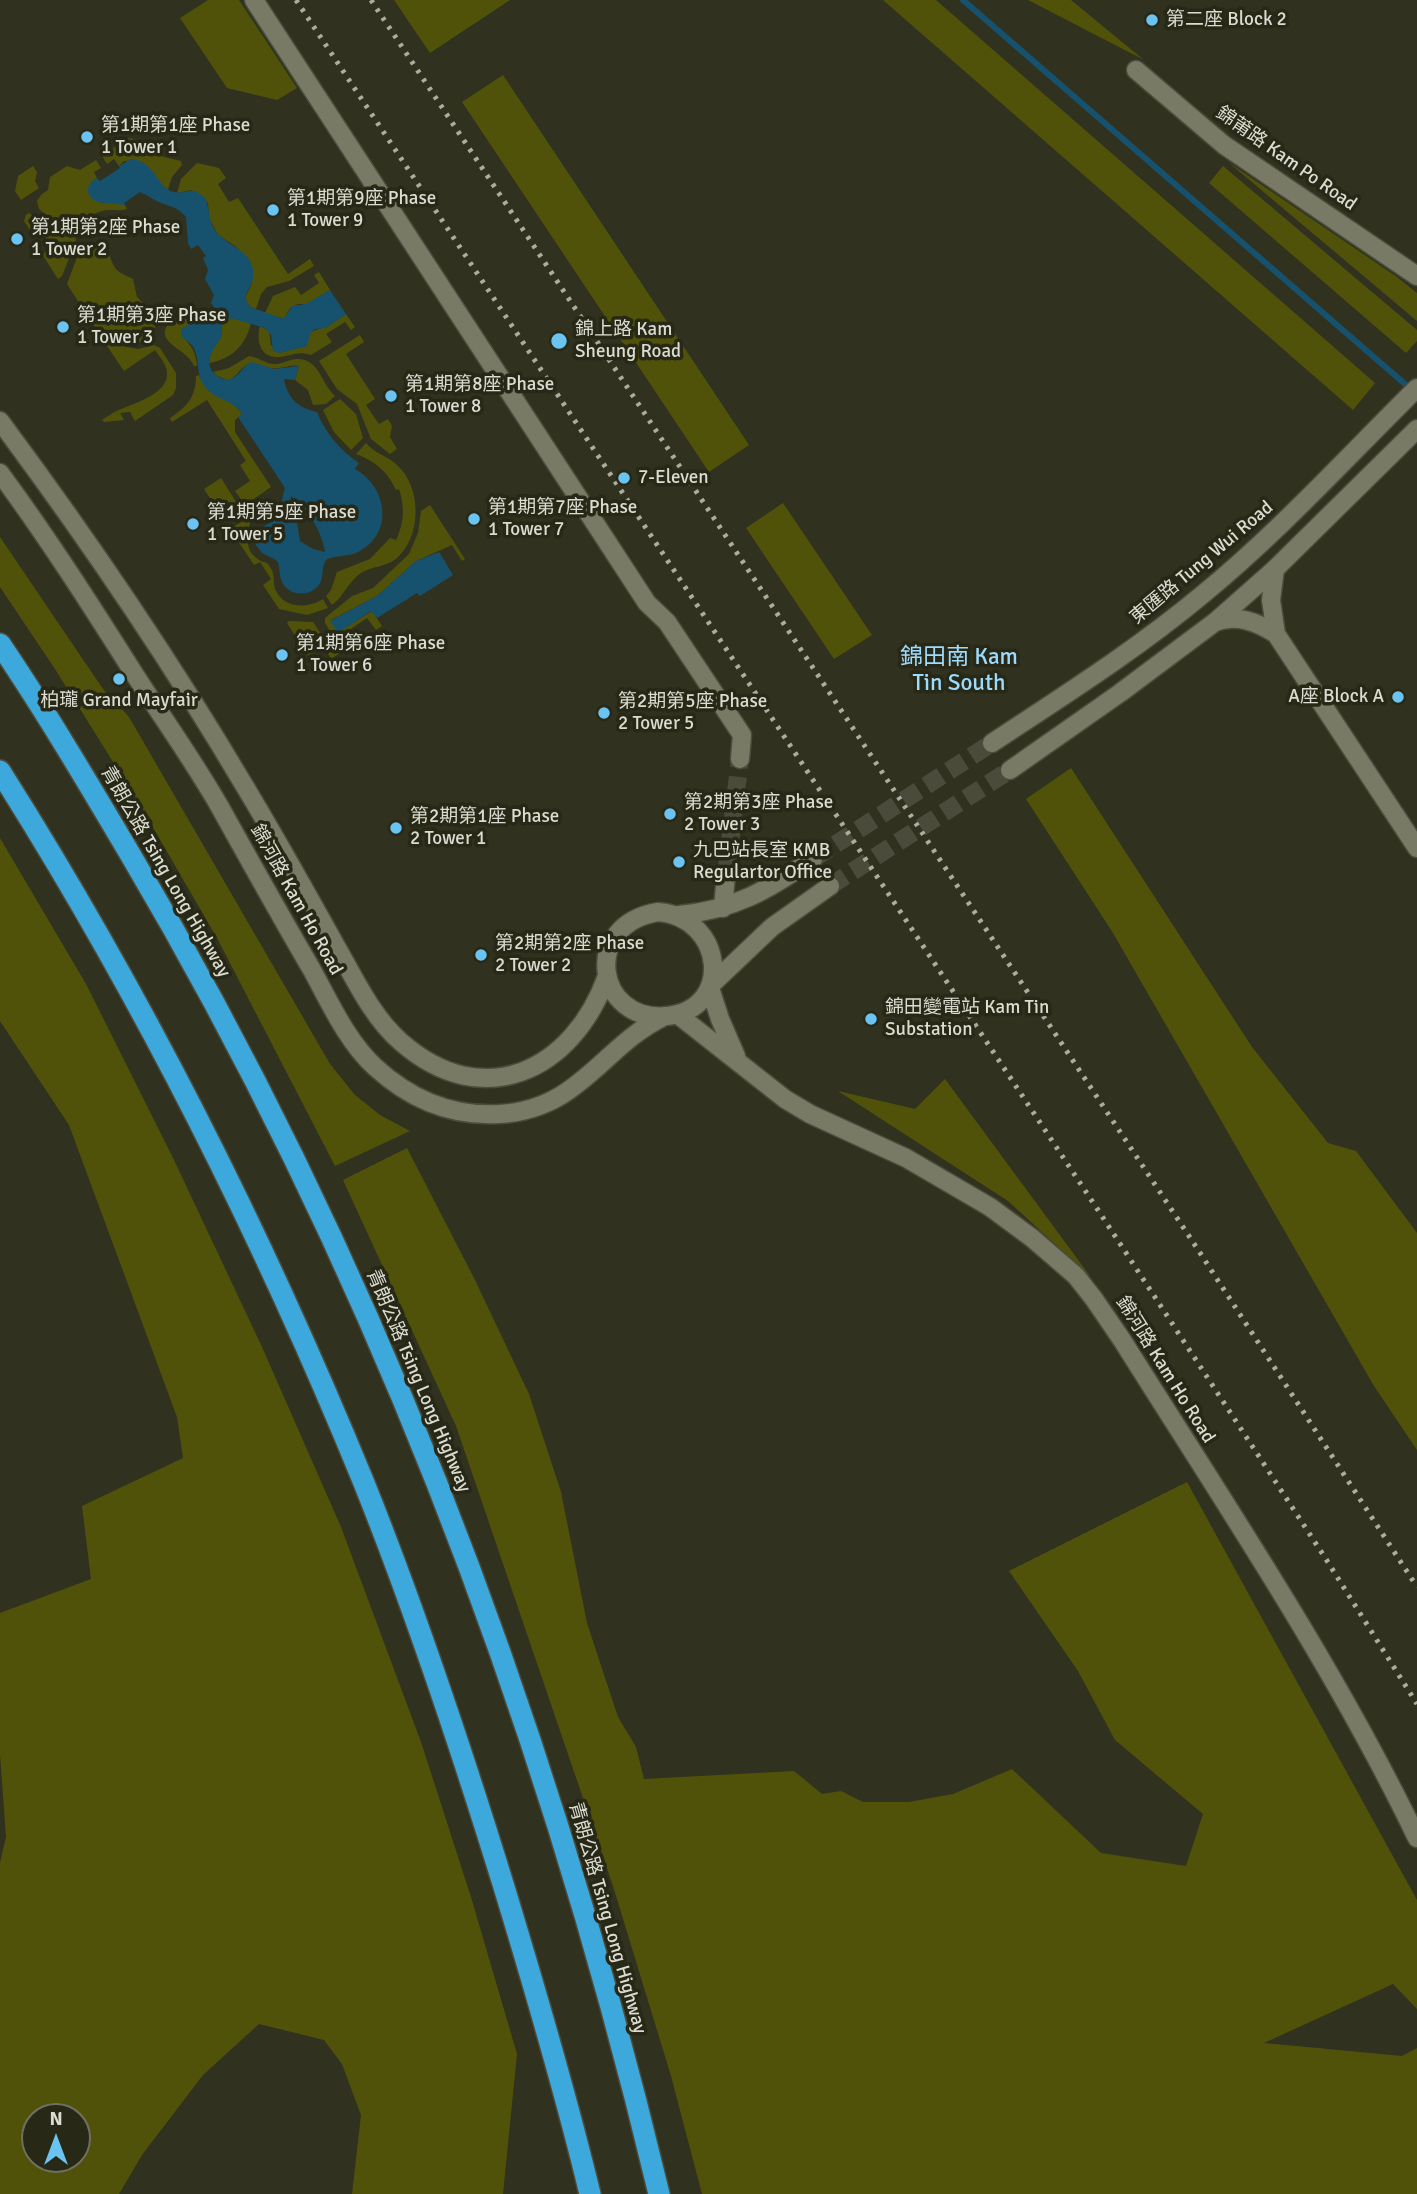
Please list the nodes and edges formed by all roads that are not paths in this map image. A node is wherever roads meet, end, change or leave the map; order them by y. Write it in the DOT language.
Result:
graph roads {
  1 [pos="254,0"];
  2 [pos="1136,71"];
  3 [pos="1417,276"];
  4 [pos="1417,387"];
  5 [pos="0,421"];
  6 [pos="1417,429"];
  7 [pos="0,473"];
  8 [pos="1275,569"];
  9 [pos="1214,622"];
  10 [pos="1276,634"];
  11 [pos="0,644"];
  12 [pos="992,743"];
  13 [pos="740,759"];
  14 [pos="1010,770"];
  15 [pos="0,771"];
  16 [pos="1417,848"];
  17 [pos="813,859"];
  18 [pos="726,875"];
  19 [pos="830,886"];
  20 [pos="723,908"];
  21 [pos="679,915"];
  22 [pos="607,976"];
  23 [pos="711,986"];
  24 [pos="671,1015"];
  25 [pos="738,1060"];
  26 [pos="1417,1838"];
  27 [pos="590,2194"];
  28 [pos="659,2194"];
  1 -- 13 [label="main road"];
  2 -- 3 [label="main road, 錦莆路 Kam Po Road"];
  4 -- 12 [label="main road, 東匯路 Tung Wui Road"];
  5 -- 22 [label="main road, 錦河路 Kam Ho Road"];
  6 -- 8 [label="main road"];
  7 -- 24 [label="main road, 錦河路 Kam Ho Road"];
  8 -- 9 [label="main road"];
  8 -- 10 [label="main road"];
  9 -- 10 [label="main road"];
  9 -- 14 [label="main road"];
  10 -- 16 [label="main road"];
  11 -- 28 [label="highway, 青朗公路 Tsing Long Highway"];
  15 -- 27 [label="highway"];
  17 -- 20 [label="main road"];
  18 -- 20 [label="main road"];
  19 -- 23 [label="main road"];
  20 -- 21 [label="main road"];
  21 -- 22 [label="main road"];
  21 -- 23 [label="main road"];
  22 -- 24 [label="main road"];
  23 -- 24 [label="main road"];
  23 -- 25 [label="main road, 錦河路 Kam Ho Road"];
  24 -- 25 [label="main road, 錦河路 Kam Ho Road"];
  25 -- 26 [label="main road, 錦河路 Kam Ho Road"];
}
